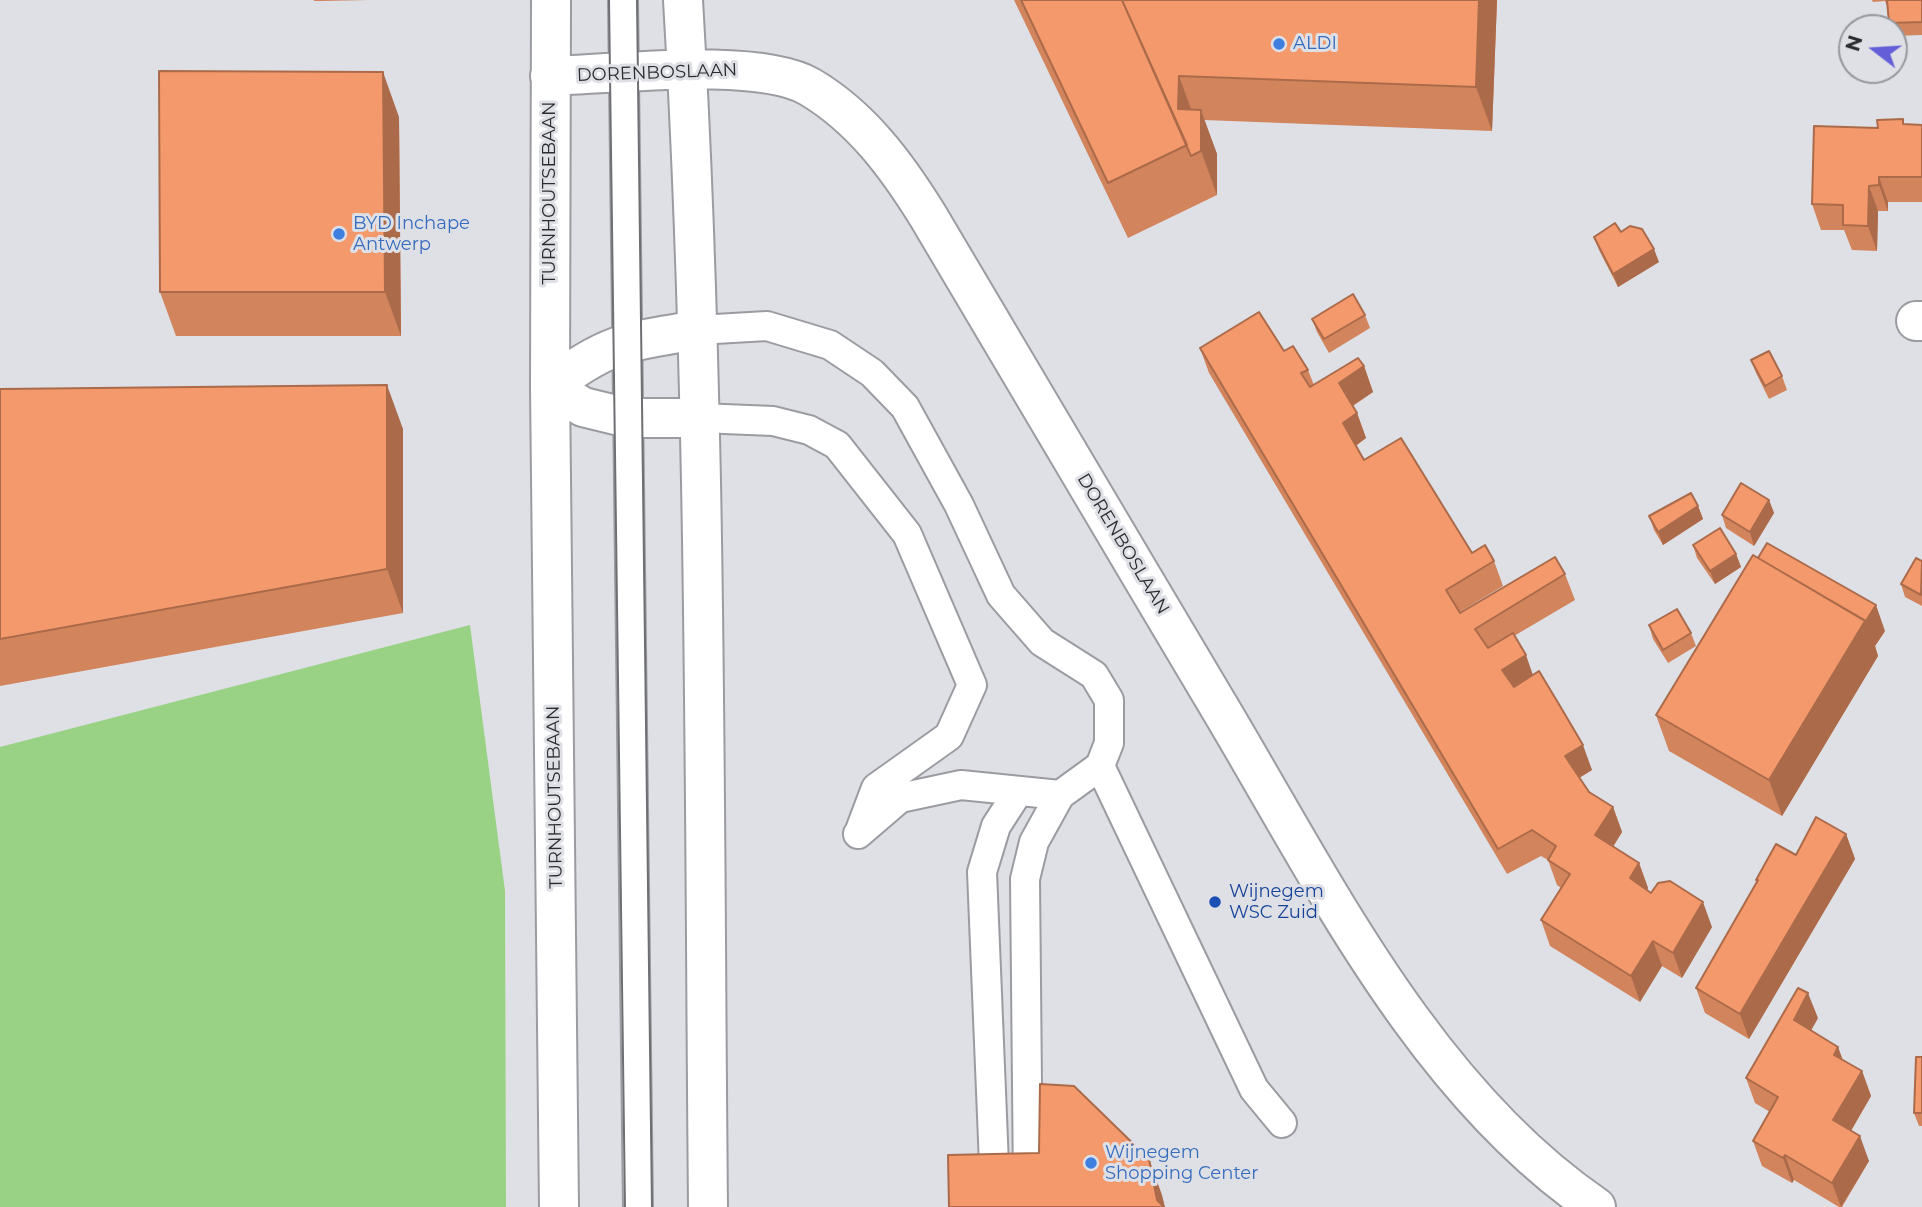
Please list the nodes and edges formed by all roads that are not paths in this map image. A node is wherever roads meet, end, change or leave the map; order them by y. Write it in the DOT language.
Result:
graph roads {
  1 [pos="551,0"];
  2 [pos="623,0"];
  3 [pos="683,0"];
  4 [pos="687,71"];
  5 [pos="624,74"];
  6 [pos="550,76"];
  7 [pos="698,331"];
  8 [pos="627,342"];
  9 [pos="550,387"];
  10 [pos="628,418"];
  11 [pos="700,418"];
  12 [pos="1100,766"];
  13 [pos="1018,792"];
  14 [pos="1060,795"];
  15 [pos="1282,1123"];
  16 [pos="1028,1188"];
  17 [pos="995,1189"];
  18 [pos="1584,1204"];
  19 [pos="559,1207"];
  20 [pos="638,1207"];
  21 [pos="708,1207"];
  1 -- 6 [label="main road, TURNHOUTSEBAAN"];
  2 -- 5 [label="lane"];
  3 -- 4 [label="main road"];
  4 -- 5 [label="main road, DORENBOSLAAN"];
  4 -- 7 [label="main road"];
  4 -- 18 [label="main road, DORENBOSLAAN"];
  5 -- 6 [label="main road, DORENBOSLAAN"];
  5 -- 8 [label="lane"];
  6 -- 9 [label="main road, TURNHOUTSEBAAN"];
  7 -- 8 [label="main road"];
  7 -- 11 [label="main road"];
  7 -- 12 [label="lane"];
  8 -- 9 [label="main road"];
  8 -- 10 [label="lane"];
  9 -- 10 [label="main road"];
  9 -- 19 [label="main road, TURNHOUTSEBAAN"];
  10 -- 11 [label="main road"];
  10 -- 20 [label="lane"];
  11 -- 13 [label="lane"];
  11 -- 21 [label="main road"];
  12 -- 14 [label="lane"];
  12 -- 15 [label="lane"];
  13 -- 14 [label="lane"];
  13 -- 17 [label="lane"];
  14 -- 16 [label="lane"];
}
